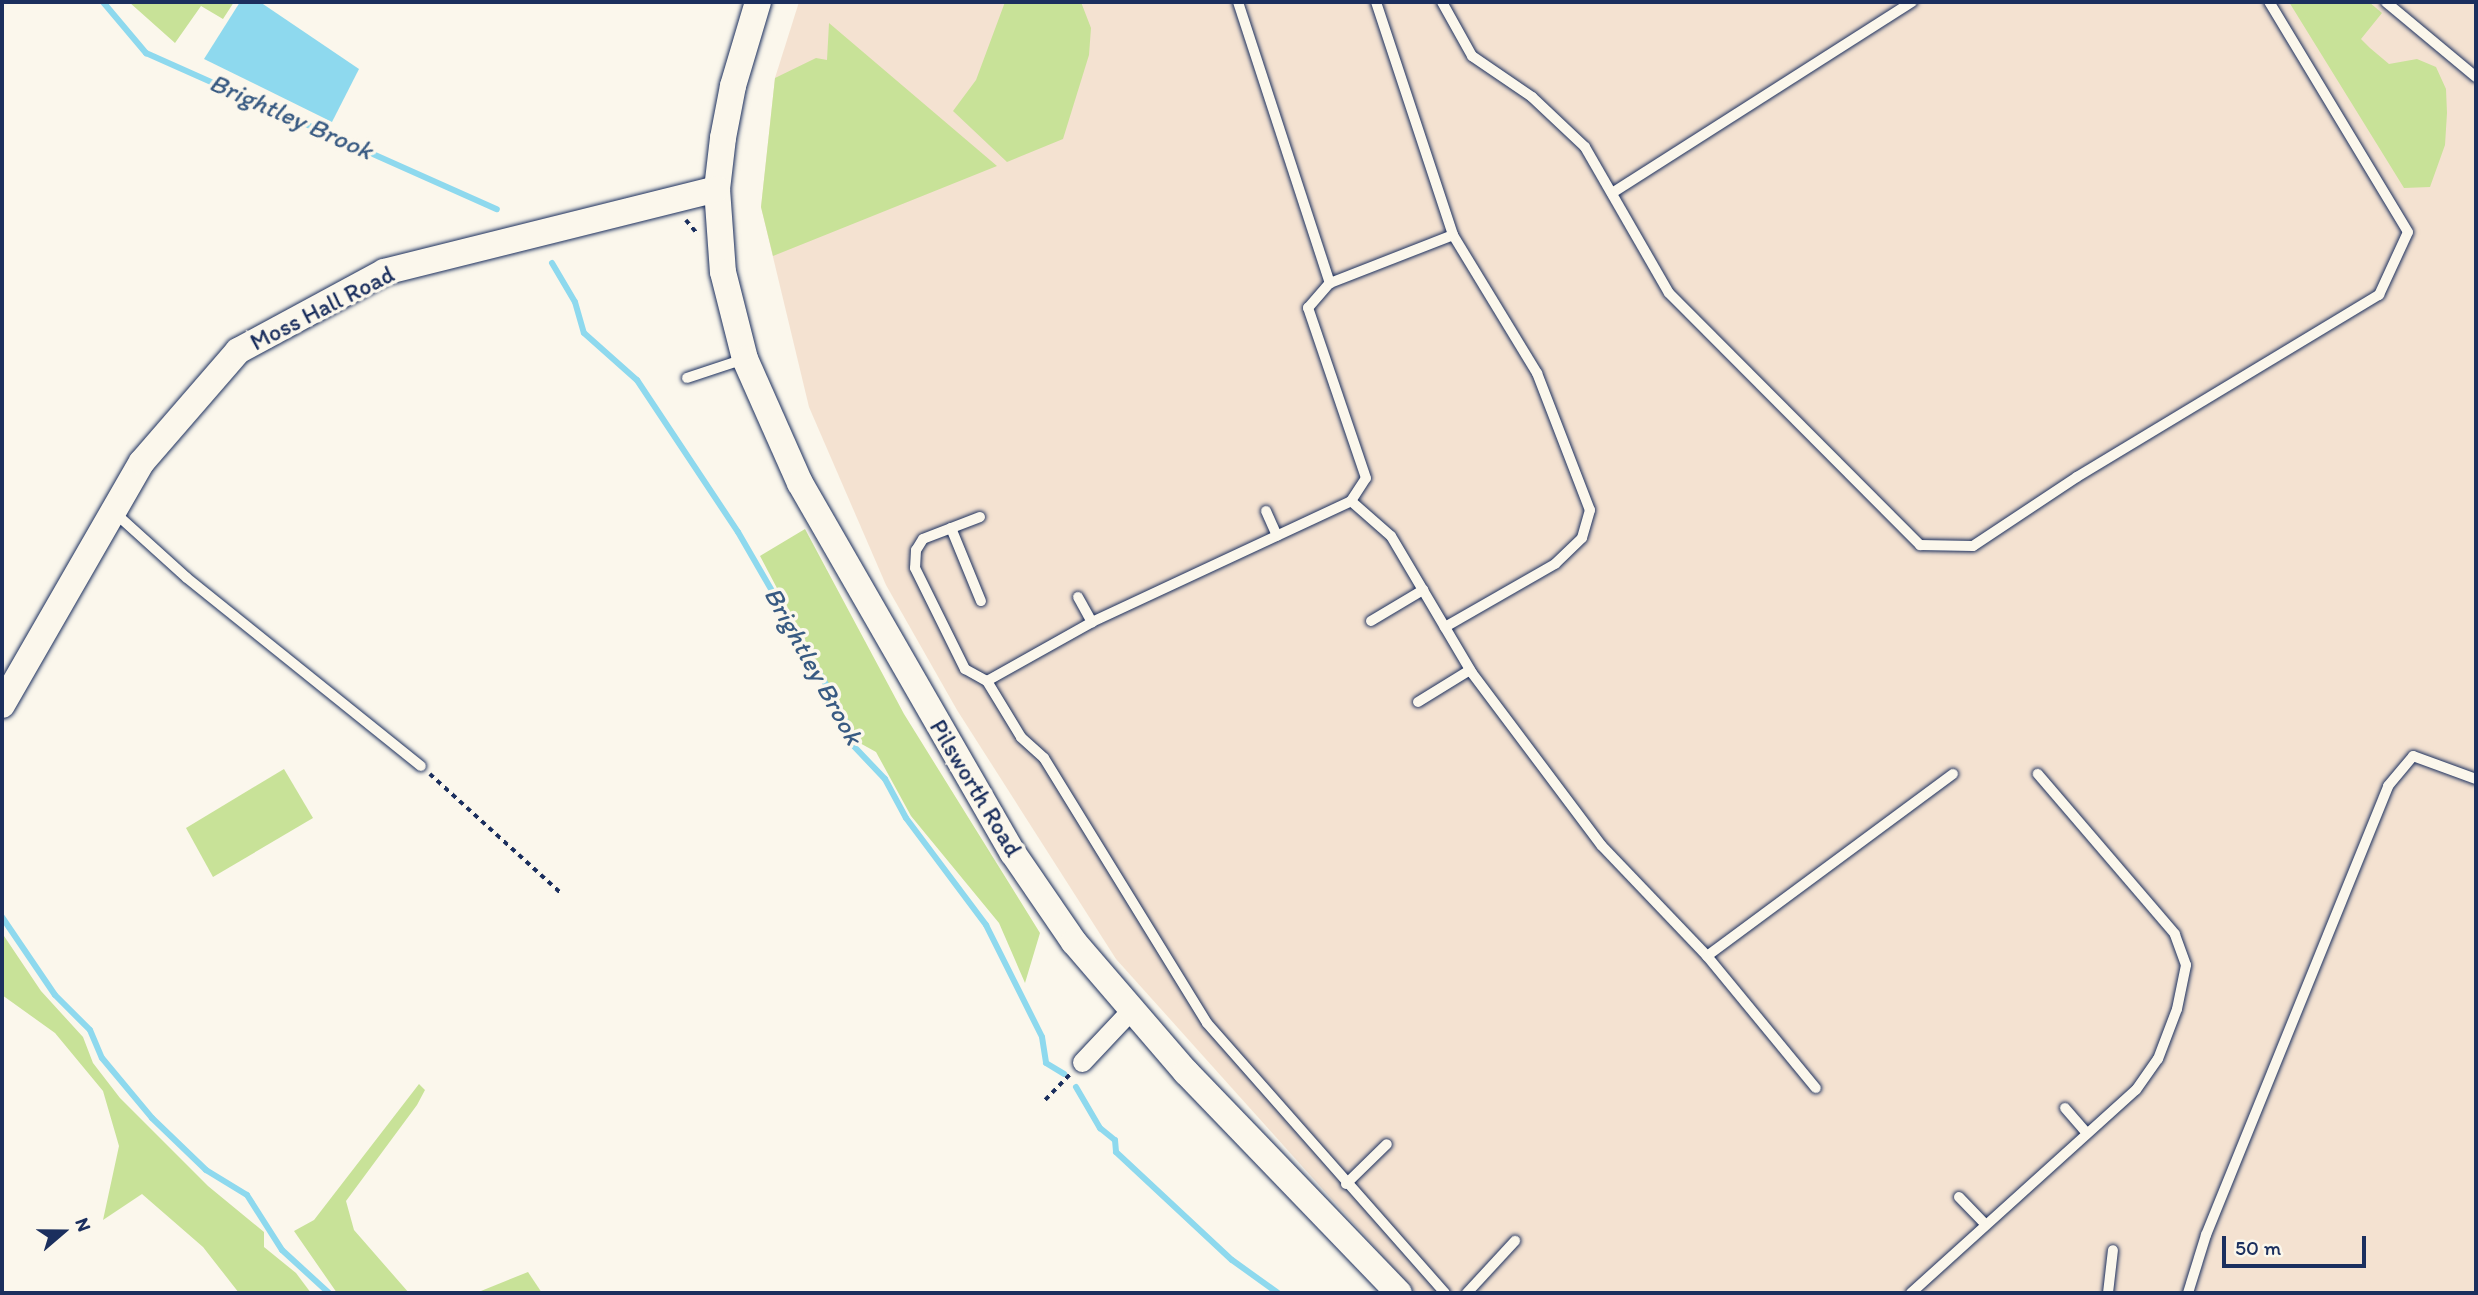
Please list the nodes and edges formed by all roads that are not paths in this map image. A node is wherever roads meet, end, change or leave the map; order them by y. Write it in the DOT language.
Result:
graph roads {
  1 [pos="758,2"];
  2 [pos="1238,2"];
  3 [pos="1376,2"];
  4 [pos="1442,2"];
  5 [pos="1912,2"];
  6 [pos="2269,2"];
  7 [pos="2386,2"];
  8 [pos="2476,77"];
  9 [pos="717,189"];
  10 [pos="1612,193"];
  11 [pos="1453,235"];
  12 [pos="1330,283"];
  13 [pos="745,359"];
  14 [pos="687,378"];
  15 [pos="1351,501"];
  16 [pos="1266,511"];
  17 [pos="114,512"];
  18 [pos="980,517"];
  19 [pos="951,528"];
  20 [pos="1277,536"];
  21 [pos="1423,590"];
  22 [pos="1078,597"];
  23 [pos="981,601"];
  24 [pos="1371,621"];
  25 [pos="1092,622"];
  26 [pos="1445,627"];
  27 [pos="1470,670"];
  28 [pos="987,681"];
  29 [pos="1418,702"];
  30 [pos="2,705"];
  31 [pos="421,766"];
  32 [pos="1953,774"];
  33 [pos="2038,774"];
  34 [pos="2476,779"];
  35 [pos="1707,956"];
  36 [pos="1130,1011"];
  37 [pos="1082,1062"];
  38 [pos="1815,1088"];
  39 [pos="2065,1108"];
  40 [pos="2087,1133"];
  41 [pos="1387,1144"];
  42 [pos="1346,1184"];
  43 [pos="1959,1197"];
  44 [pos="1985,1224"];
  45 [pos="1515,1241"];
  46 [pos="2113,1250"];
  47 [pos="1399,1293"];
  48 [pos="1446,1293"];
  49 [pos="1467,1293"];
  50 [pos="1912,1293"];
  51 [pos="2108,1293"];
  52 [pos="2188,1293"];
  1 -- 9 [label="street"];
  2 -- 12 [label="lane"];
  3 -- 11 [label="lane"];
  4 -- 10 [label="lane"];
  5 -- 10 [label="lane"];
  6 -- 10 [label="lane"];
  7 -- 8 [label="lane"];
  9 -- 13 [label="street, Pilsworth Road"];
  9 -- 17 [label="street, Moss Hall Road"];
  11 -- 12 [label="lane"];
  11 -- 26 [label="lane"];
  12 -- 15 [label="lane"];
  13 -- 14 [label="lane"];
  13 -- 36 [label="street, Pilsworth Road"];
  15 -- 20 [label="lane"];
  15 -- 21 [label="lane"];
  16 -- 20 [label="lane"];
  17 -- 30 [label="street, Moss Hall Road"];
  17 -- 31 [label="lane"];
  18 -- 19 [label="lane"];
  19 -- 23 [label="lane"];
  19 -- 28 [label="lane"];
  20 -- 25 [label="lane"];
  21 -- 24 [label="lane"];
  21 -- 26 [label="lane"];
  22 -- 25 [label="lane"];
  25 -- 28 [label="lane"];
  26 -- 27 [label="lane"];
  27 -- 29 [label="lane"];
  27 -- 35 [label="lane"];
  28 -- 42 [label="lane"];
  32 -- 35 [label="lane"];
  33 -- 40 [label="lane"];
  34 -- 52 [label="lane"];
  35 -- 38 [label="lane"];
  36 -- 37 [label="street"];
  36 -- 47 [label="street, Pilsworth Road"];
  39 -- 40 [label="lane"];
  40 -- 44 [label="lane"];
  41 -- 42 [label="lane"];
  42 -- 48 [label="lane"];
  43 -- 44 [label="lane"];
  44 -- 50 [label="lane"];
  45 -- 49 [label="lane"];
  46 -- 51 [label="lane"];
}
